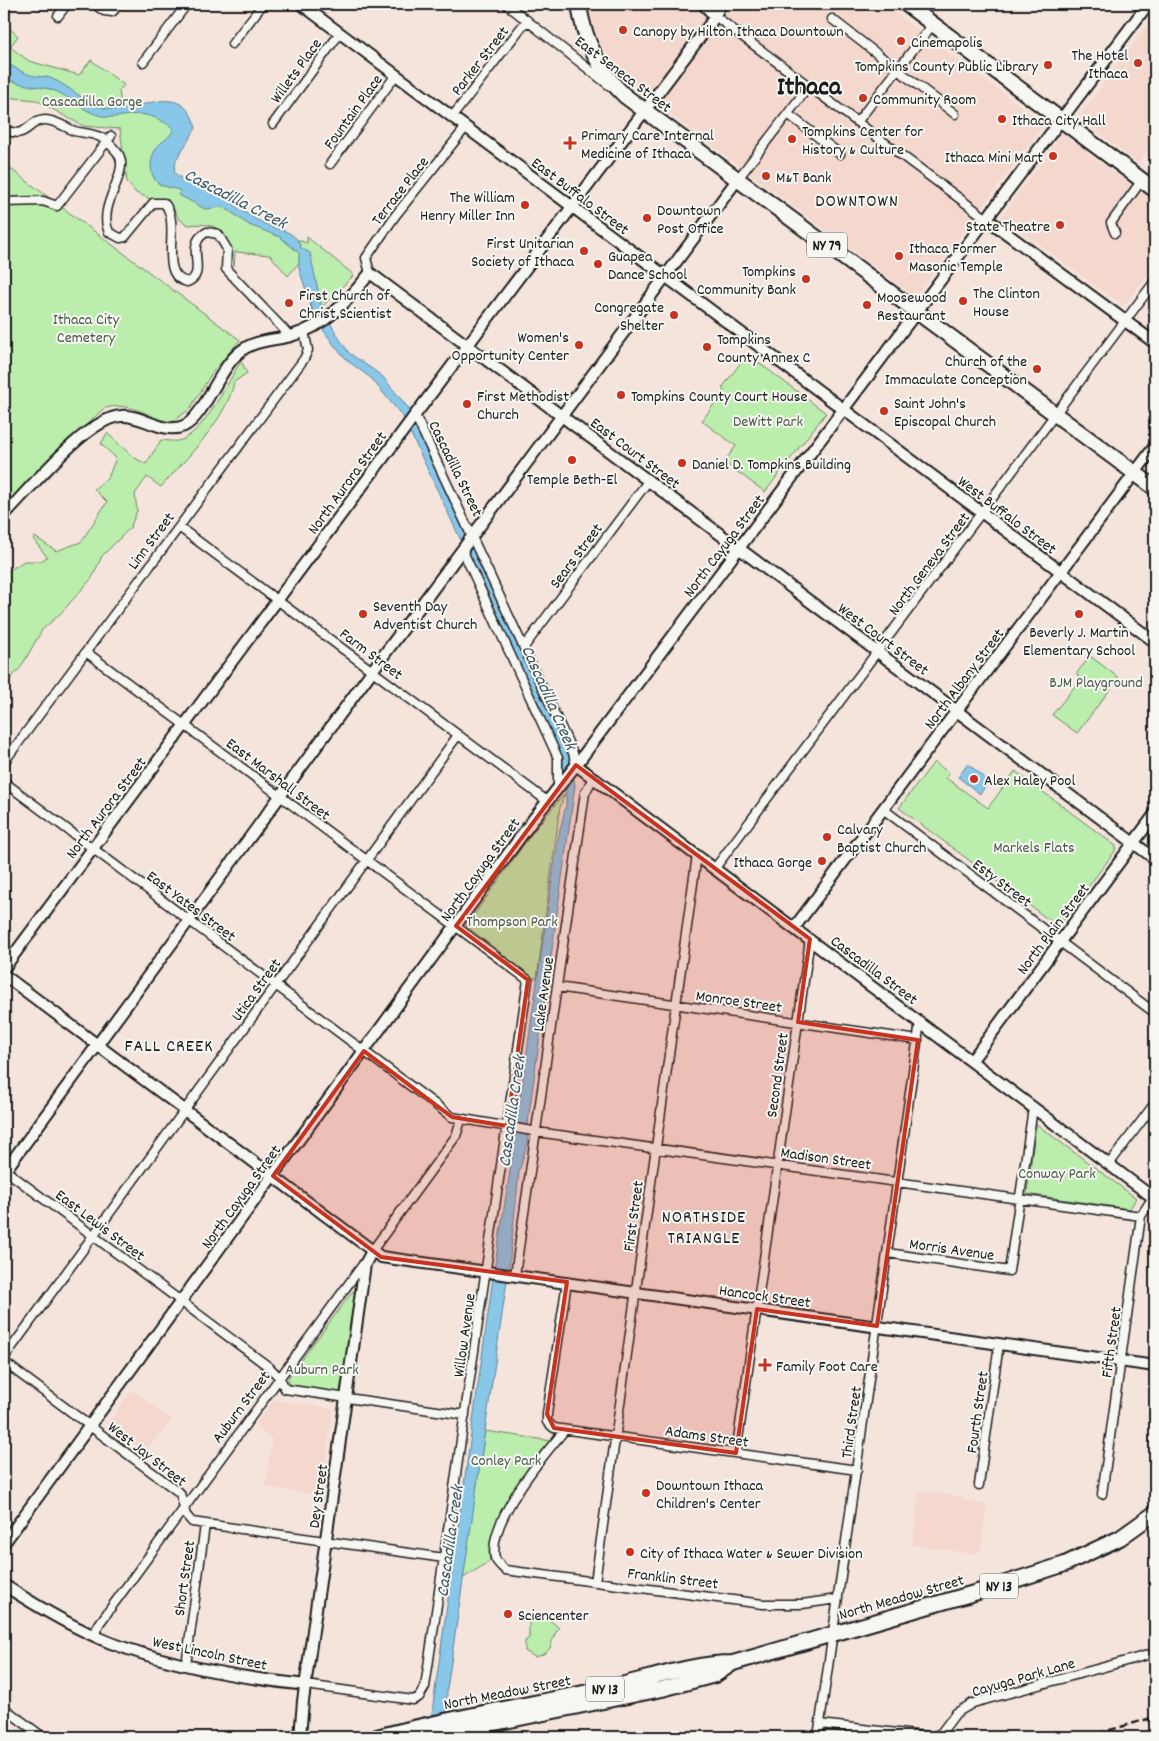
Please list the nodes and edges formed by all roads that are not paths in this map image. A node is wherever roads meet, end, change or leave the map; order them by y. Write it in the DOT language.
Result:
graph roads {
  1 [pos="67,4"];
  2 [pos="94,4"];
  3 [pos="120,4"];
  4 [pos="187,4"];
  5 [pos="263,4"];
  6 [pos="301,4"];
  7 [pos="506,4"];
  8 [pos="579,4"];
  9 [pos="704,4"];
  10 [pos="721,4"];
  11 [pos="906,4"];
  12 [pos="1148,4"];
  13 [pos="58,16"];
  14 [pos="715,16"];
  15 [pos="832,19"];
  16 [pos="527,20"];
  17 [pos="933,24"];
  18 [pos="340,33"];
  19 [pos="232,44"];
  20 [pos="143,62"];
  21 [pos="897,71"];
  22 [pos="396,75"];
  23 [pos="809,86"];
  24 [pos="625,96"];
  25 [pos="644,110"];
  26 [pos="788,114"];
  27 [pos="955,114"];
  28 [pos="452,117"];
  29 [pos="1061,120"];
  30 [pos="858,121"];
  31 [pos="273,124"];
  32 [pos="466,127"];
  33 [pos="4,129"];
  34 [pos="109,138"];
  35 [pos="840,154"];
  36 [pos="330,164"];
  37 [pos="737,180"];
  38 [pos="1142,180"];
  39 [pos="1155,190"];
  40 [pos="4,202"];
  41 [pos="572,207"];
  42 [pos="987,219"];
  43 [pos="1115,234"];
  44 [pos="370,273"];
  45 [pos="666,277"];
  46 [pos="1155,281"];
  47 [pos="916,311"];
  48 [pos="1126,321"];
  49 [pos="304,331"];
  50 [pos="290,336"];
  51 [pos="1155,343"];
  52 [pos="468,346"];
  53 [pos="843,410"];
  54 [pos="415,414"];
  55 [pos="1056,414"];
  56 [pos="562,416"];
  57 [pos="1155,446"];
  58 [pos="1135,473"];
  59 [pos="649,480"];
  60 [pos="1155,488"];
  61 [pos="982,513"];
  62 [pos="4,515"];
  63 [pos="179,527"];
  64 [pos="473,535"];
  65 [pos="739,548"];
  66 [pos="462,550"];
  67 [pos="1061,572"];
  68 [pos="278,600"];
  69 [pos="1155,642"];
  70 [pos="524,647"];
  71 [pos="86,652"];
  72 [pos="878,652"];
  73 [pos="372,670"];
  74 [pos="957,711"];
  75 [pos="185,725"];
  76 [pos="458,735"];
  77 [pos="4,762"];
  78 [pos="576,765"];
  79 [pos="593,778"];
  80 [pos="4,782"];
  81 [pos="558,788"];
  82 [pos="280,795"];
  83 [pos="548,801"];
  84 [pos="883,809"];
  85 [pos="1155,814"];
  86 [pos="1134,843"];
  87 [pos="93,848"];
  88 [pos="697,855"];
  89 [pos="1155,859"];
  90 [pos="367,860"];
  91 [pos="715,868"];
  92 [pos="189,920"];
  93 [pos="456,926"];
  94 [pos="794,928"];
  95 [pos="810,939"];
  96 [pos="1060,942"];
  97 [pos="4,968"];
  98 [pos="4,975"];
  99 [pos="528,980"];
  100 [pos="275,985"];
  101 [pos="557,987"];
  102 [pos="676,1004"];
  103 [pos="1155,1013"];
  104 [pos="798,1022"];
  105 [pos="920,1022"];
  106 [pos="918,1040"];
  107 [pos="97,1045"];
  108 [pos="364,1051"];
  109 [pos="972,1060"];
  110 [pos="1155,1103"];
  111 [pos="1033,1108"];
  112 [pos="184,1109"];
  113 [pos="461,1120"];
  114 [pos="509,1127"];
  115 [pos="533,1131"];
  116 [pos="656,1147"];
  117 [pos="1110,1163"];
  118 [pos="778,1164"];
  119 [pos="5,1171"];
  120 [pos="273,1176"];
  121 [pos="898,1181"];
  122 [pos="1020,1198"];
  123 [pos="1154,1198"];
  124 [pos="1141,1216"];
  125 [pos="92,1235"];
  126 [pos="888,1253"];
  127 [pos="369,1256"];
  128 [pos="489,1271"];
  129 [pos="513,1275"];
  130 [pos="566,1282"];
  131 [pos="635,1292"];
  132 [pos="180,1301"];
  133 [pos="757,1309"];
  134 [pos="877,1326"];
  135 [pos="1000,1344"];
  136 [pos="4,1358"];
  137 [pos="4,1362"];
  138 [pos="1121,1362"];
  139 [pos="1155,1366"];
  140 [pos="280,1378"];
  141 [pos="346,1399"];
  142 [pos="465,1415"];
  143 [pos="89,1425"];
  144 [pos="564,1431"];
  145 [pos="615,1436"];
  146 [pos="736,1453"];
  147 [pos="857,1470"];
  148 [pos="980,1485"];
  149 [pos="1102,1494"];
  150 [pos="185,1506"];
  151 [pos="1155,1514"];
  152 [pos="204,1525"];
  153 [pos="326,1542"];
  154 [pos="4,1543"];
  155 [pos="444,1558"];
  156 [pos="595,1582"];
  157 [pos="4,1584"];
  158 [pos="837,1599"];
  159 [pos="832,1634"];
  160 [pos="94,1636"];
  161 [pos="1155,1653"];
  162 [pos="186,1665"];
  163 [pos="306,1685"];
  164 [pos="423,1693"];
  165 [pos="4,1708"];
  166 [pos="476,1721"];
  167 [pos="820,1724"];
  168 [pos="43,1737"];
  169 [pos="300,1737"];
  170 [pos="376,1737"];
  171 [pos="426,1737"];
  172 [pos="818,1737"];
  1 -- 13 [label="street"];
  2 -- 3 [label="street"];
  4 -- 20 [label="street"];
  5 -- 19 [label="street"];
  6 -- 18 [label="street, East Buffalo Street"];
  7 -- 16 [label="street, East Seneca Street"];
  8 -- 24 [label="highway, NY 79"];
  9 -- 14 [label="street"];
  10 -- 14 [label="street, North Aurora Street"];
  11 -- 17 [label="highway"];
  12 -- 29 [label="street, North Cayuga Street"];
  14 -- 23 [label="street"];
  14 -- 25 [label="street, North Aurora Street"];
  15 -- 21 [label="street"];
  16 -- 24 [label="street, East Seneca Street"];
  16 -- 28 [label="street, Parker Street"];
  17 -- 21 [label="street"];
  17 -- 29 [label="highway"];
  18 -- 22 [label="street, East Buffalo Street"];
  18 -- 31 [label="street, Willets Place"];
  21 -- 27 [label="street"];
  21 -- 30 [label="street"];
  22 -- 28 [label="street, East Buffalo Street"];
  22 -- 36 [label="street, Fountain Place"];
  23 -- 26 [label="street"];
  23 -- 30 [label="street"];
  24 -- 25 [label="highway, East Seneca Street / NY 79"];
  25 -- 37 [label="highway, East Seneca Street / NY 79"];
  25 -- 41 [label="street, North Aurora Street"];
  26 -- 35 [label="street"];
  26 -- 37 [label="street"];
  28 -- 32 [label="street, East Buffalo Street"];
  29 -- 38 [label="highway"];
  29 -- 42 [label="street, North Cayuga Street"];
  30 -- 42 [label="street"];
  32 -- 41 [label="street, East Buffalo Street"];
  32 -- 44 [label="street, Terrace Place"];
  33 -- 34 [label="street"];
  34 -- 40 [label="street"];
  34 -- 50 [label="street"];
  37 -- 45 [label="street"];
  37 -- 47 [label="highway, East Seneca Street / NY 79"];
  38 -- 39 [label="highway"];
  38 -- 43 [label="street"];
  41 -- 45 [label="street, East Buffalo Street"];
  41 -- 52 [label="street, North Aurora Street"];
  42 -- 47 [label="street, North Cayuga Street"];
  42 -- 48 [label="street"];
  44 -- 49 [label="street"];
  44 -- 52 [label="street, East Court Street"];
  45 -- 53 [label="street, East Buffalo Street"];
  45 -- 56 [label="street"];
  46 -- 48 [label="street, North Geneva Street"];
  47 -- 53 [label="street, North Cayuga Street"];
  47 -- 55 [label="highway, NY 79"];
  48 -- 51 [label="street"];
  48 -- 55 [label="street, North Geneva Street"];
  49 -- 50 [label="street"];
  49 -- 63 [label="street, Linn Street"];
  50 -- 62 [label="street"];
  52 -- 54 [label="street, North Aurora Street"];
  52 -- 56 [label="street, East Court Street"];
  53 -- 61 [label="street, West Buffalo Street"];
  53 -- 65 [label="street, North Cayuga Street"];
  54 -- 64 [label="street, Cascadilla Street"];
  54 -- 68 [label="street, North Aurora Street"];
  55 -- 58 [label="highway, NY 79"];
  55 -- 61 [label="street, North Geneva Street"];
  56 -- 59 [label="street, East Court Street"];
  56 -- 64 [label="street"];
  57 -- 58 [label="street, North Albany Street"];
  58 -- 60 [label="highway, NY 79"];
  58 -- 67 [label="street, North Albany Street"];
  59 -- 65 [label="street, East Court Street"];
  59 -- 70 [label="street, Sears Street"];
  61 -- 67 [label="street, West Buffalo Street"];
  61 -- 72 [label="street, North Geneva Street"];
  63 -- 68 [label="street, Farm Street"];
  63 -- 71 [label="street, Linn Street"];
  64 -- 66 [label="street"];
  64 -- 70 [label="street, Cascadilla Street"];
  65 -- 72 [label="street, West Court Street"];
  65 -- 78 [label="street, North Cayuga Street"];
  66 -- 73 [label="street"];
  66 -- 81 [label="street"];
  67 -- 69 [label="street, West Buffalo Street"];
  67 -- 74 [label="street, North Albany Street"];
  68 -- 73 [label="street, Farm Street"];
  68 -- 75 [label="street, North Aurora Street"];
  70 -- 78 [label="street, Cascadilla Street"];
  71 -- 75 [label="street, East Marshall Street"];
  71 -- 77 [label="street, Linn Street"];
  72 -- 74 [label="street, West Court Street"];
  72 -- 91 [label="street, North Geneva Street"];
  73 -- 76 [label="street, Farm Street"];
  73 -- 82 [label="street"];
  74 -- 84 [label="street, North Albany Street"];
  74 -- 86 [label="street, West Court Street"];
  75 -- 82 [label="street, East Marshall Street"];
  75 -- 87 [label="street, North Aurora Street"];
  76 -- 83 [label="street, Farm Street"];
  76 -- 90 [label="street, Utica Street"];
  78 -- 79 [label="street, Cascadilla Street"];
  78 -- 81 [label="street, North Cayuga Street"];
  79 -- 88 [label="street, Cascadilla Street"];
  79 -- 101 [label="street, Lake Avenue"];
  80 -- 87 [label="street, East Yates Street"];
  81 -- 83 [label="street, North Cayuga Street"];
  82 -- 90 [label="street, East Marshall Street"];
  82 -- 92 [label="street"];
  83 -- 93 [label="street, North Cayuga Street"];
  84 -- 94 [label="street, North Albany Street"];
  84 -- 96 [label="street, Esty Street"];
  85 -- 86 [label="street, North Plain Street"];
  86 -- 89 [label="street, West Court Street"];
  86 -- 96 [label="street, North Plain Street"];
  87 -- 92 [label="street, East Yates Street"];
  87 -- 97 [label="street, North Aurora Street"];
  88 -- 91 [label="street, Cascadilla Street"];
  88 -- 102 [label="street, First Street"];
  90 -- 93 [label="street, East Marshall Street"];
  90 -- 100 [label="street, Utica Street"];
  91 -- 94 [label="street, Cascadilla Street"];
  92 -- 100 [label="street, East Yates Street"];
  92 -- 107 [label="street"];
  93 -- 99 [label="street, East Marshall Street"];
  93 -- 108 [label="street, North Cayuga Street"];
  94 -- 95 [label="street, Cascadilla Street"];
  95 -- 104 [label="street, Second Street"];
  95 -- 105 [label="street, Cascadilla Street"];
  96 -- 103 [label="street, Esty Street"];
  96 -- 109 [label="street, North Plain Street"];
  98 -- 107 [label="street, Hancock Street"];
  99 -- 114 [label="street, Willow Avenue"];
  100 -- 108 [label="street, East Yates Street"];
  100 -- 112 [label="street, Utica Street"];
  101 -- 102 [label="street, Monroe Street"];
  101 -- 115 [label="street, Lake Avenue"];
  102 -- 104 [label="street, Monroe Street"];
  102 -- 116 [label="street, First Street"];
  104 -- 106 [label="street, Monroe Street"];
  104 -- 118 [label="street, Second Street"];
  105 -- 106 [label="street, Third Street"];
  105 -- 109 [label="street, Cascadilla Street"];
  106 -- 121 [label="street, Third Street"];
  107 -- 112 [label="street, Hancock Street"];
  107 -- 119 [label="street"];
  108 -- 113 [label="street, East Yates Street"];
  108 -- 120 [label="street, North Cayuga Street"];
  109 -- 111 [label="street, Cascadilla Street"];
  110 -- 117 [label="street"];
  111 -- 117 [label="street, Cascadilla Street"];
  111 -- 122 [label="street"];
  112 -- 120 [label="street, Hancock Street"];
  112 -- 125 [label="street, Utica Street"];
  113 -- 114 [label="street, Madison Street"];
  113 -- 127 [label="street, Auburn Street"];
  114 -- 115 [label="street, Madison Street"];
  114 -- 128 [label="street, Willow Avenue"];
  115 -- 116 [label="street, Madison Street"];
  115 -- 129 [label="street, Lake Avenue"];
  116 -- 118 [label="street, Madison Street"];
  116 -- 131 [label="street, First Street"];
  117 -- 123 [label="street, Cascadilla Street"];
  118 -- 121 [label="street, Madison Street"];
  118 -- 133 [label="street, Second Street"];
  119 -- 125 [label="street, East Lewis Street"];
  120 -- 127 [label="street, Hancock Street"];
  120 -- 132 [label="street, North Cayuga Street"];
  121 -- 122 [label="street, Madison Street"];
  121 -- 126 [label="street, Third Street"];
  122 -- 124 [label="street, Madison Street"];
  122 -- 126 [label="street, Morris Avenue"];
  123 -- 124 [label="street, Fifth Street"];
  124 -- 138 [label="street, Fifth Street"];
  125 -- 132 [label="street, East Lewis Street"];
  125 -- 136 [label="street, Utica Street"];
  126 -- 134 [label="street, Third Street"];
  127 -- 128 [label="street, Hancock Street"];
  127 -- 140 [label="street, Auburn Street"];
  127 -- 141 [label="street, Dey Street"];
  128 -- 129 [label="street, Hancock Street"];
  128 -- 142 [label="street, Willow Avenue"];
  129 -- 130 [label="street, Hancock Street"];
  130 -- 131 [label="street, Hancock Street"];
  130 -- 144 [label="street, Adams Street"];
  131 -- 133 [label="street, Hancock Street"];
  131 -- 145 [label="street, First Street"];
  132 -- 140 [label="street, East Lewis Street"];
  132 -- 143 [label="street, North Cayuga Street"];
  133 -- 134 [label="street, Hancock Street"];
  133 -- 146 [label="street, Second Street"];
  134 -- 135 [label="street, Hancock Street"];
  134 -- 147 [label="street, Third Street"];
  135 -- 138 [label="street, Hancock Street"];
  135 -- 148 [label="street, Fourth Street"];
  137 -- 143 [label="street, West Jay Street"];
  138 -- 139 [label="street, Hancock Street"];
  138 -- 149 [label="street, Fifth Street"];
  140 -- 141 [label="street"];
  140 -- 150 [label="street, Auburn Street"];
  141 -- 142 [label="street"];
  141 -- 153 [label="street, Dey Street"];
  142 -- 155 [label="street, Willow Avenue"];
  143 -- 150 [label="street, West Jay Street"];
  143 -- 154 [label="street, North Cayuga Street"];
  144 -- 145 [label="street, Adams Street"];
  144 -- 156 [label="street, Franklin Street"];
  145 -- 146 [label="street, Adams Street"];
  145 -- 156 [label="street, First Street"];
  146 -- 147 [label="street, Adams Street"];
  147 -- 158 [label="street, Third Street"];
  150 -- 152 [label="street"];
  150 -- 160 [label="street, Auburn Street"];
  151 -- 159 [label="highway, North Meadow Street / NY 13"];
  152 -- 153 [label="street"];
  152 -- 162 [label="street, Short Street"];
  153 -- 155 [label="street"];
  153 -- 163 [label="street, Dey Street"];
  155 -- 164 [label="street, Willow Avenue"];
  156 -- 158 [label="street, Franklin Street"];
  157 -- 160 [label="street, West Lincoln Street"];
  158 -- 159 [label="street, Third Street"];
  159 -- 166 [label="highway, North Meadow Street / NY 13"];
  159 -- 167 [label="street, Third Street"];
  160 -- 162 [label="street, West Lincoln Street"];
  161 -- 167 [label="street, Cayuga Park Lane"];
  162 -- 163 [label="street, West Lincoln Street"];
  163 -- 164 [label="street, West Lincoln Street"];
  163 -- 169 [label="street, Dey Street"];
  165 -- 168 [label="street"];
  166 -- 170 [label="highway, North Meadow Street / NY 13"];
  166 -- 171 [label="highway, North Meadow Street / NY 13"];
  167 -- 172 [label="street, Third Street"];
}
